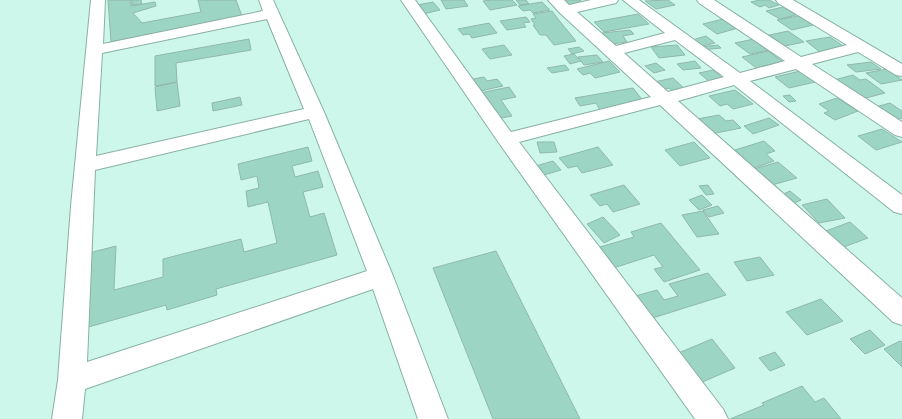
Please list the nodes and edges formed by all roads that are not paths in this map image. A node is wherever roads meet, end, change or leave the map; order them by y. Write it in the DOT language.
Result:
graph roads {
  1 [pos="98,0"];
  2 [pos="408,0"];
  3 [pos="611,0"];
  4 [pos="630,0"];
  5 [pos="704,0"];
  6 [pos="783,0"];
  7 [pos="560,5"];
  8 [pos="270,6"];
  9 [pos="678,35"];
  10 [pos="861,46"];
  11 [pos="95,50"];
  12 [pos="611,52"];
  13 [pos="798,62"];
  14 [pos="902,71"];
  15 [pos="737,79"];
  16 [pos="663,99"];
  17 [pos="314,112"];
  18 [pos="902,131"];
  19 [pos="506,138"];
  20 [pos="85,165"];
  21 [pos="902,206"];
  22 [pos="381,276"];
  23 [pos="902,314"];
  24 [pos="72,380"];
  25 [pos="68,419"];
  26 [pos="433,419"];
  27 [pos="713,419"];
  1 -- 11 [label="street"];
  2 -- 19 [label="street"];
  3 -- 7 [label="street"];
  4 -- 9 [label="street"];
  5 -- 13 [label="street"];
  6 -- 10 [label="street"];
  7 -- 12 [label="street"];
  8 -- 11 [label="street"];
  8 -- 17 [label="street"];
  9 -- 12 [label="street"];
  9 -- 15 [label="street"];
  10 -- 13 [label="street"];
  10 -- 14 [label="street"];
  11 -- 20 [label="street"];
  12 -- 16 [label="street"];
  13 -- 15 [label="street"];
  13 -- 18 [label="street"];
  15 -- 16 [label="street"];
  15 -- 21 [label="street"];
  16 -- 19 [label="street"];
  16 -- 23 [label="street"];
  17 -- 20 [label="street"];
  17 -- 22 [label="street"];
  19 -- 27 [label="street"];
  20 -- 24 [label="street"];
  22 -- 24 [label="street"];
  22 -- 26 [label="street"];
  24 -- 25 [label="street"];
}
